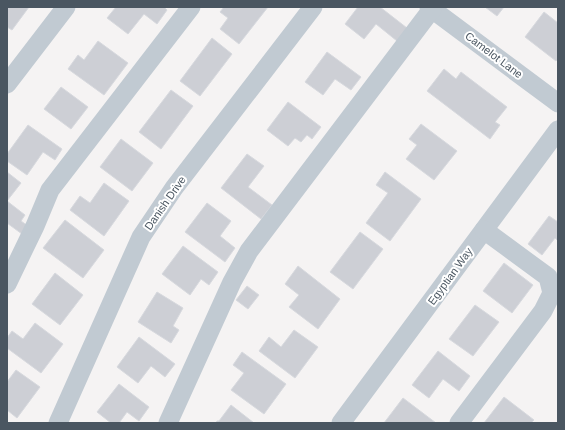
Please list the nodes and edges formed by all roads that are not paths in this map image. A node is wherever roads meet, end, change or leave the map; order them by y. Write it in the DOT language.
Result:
graph roads {
  1 [pos="66,7"];
  2 [pos="191,7"];
  3 [pos="313,7"];
  4 [pos="431,8"];
  5 [pos="7,84"];
  6 [pos="558,103"];
  7 [pos="558,130"];
  8 [pos="484,230"];
  9 [pos="7,284"];
  10 [pos="58,423"];
  11 [pos="168,423"];
  12 [pos="341,423"];
  13 [pos="459,423"];
  1 -- 5 [label="street"];
  2 -- 9 [label="street"];
  3 -- 10 [label="street, Danish Drive"];
  4 -- 6 [label="street, Camelot Lane"];
  4 -- 11 [label="street"];
  7 -- 8 [label="street, Egyptian Way"];
  8 -- 12 [label="street, Egyptian Way"];
  8 -- 13 [label="street"];
}
